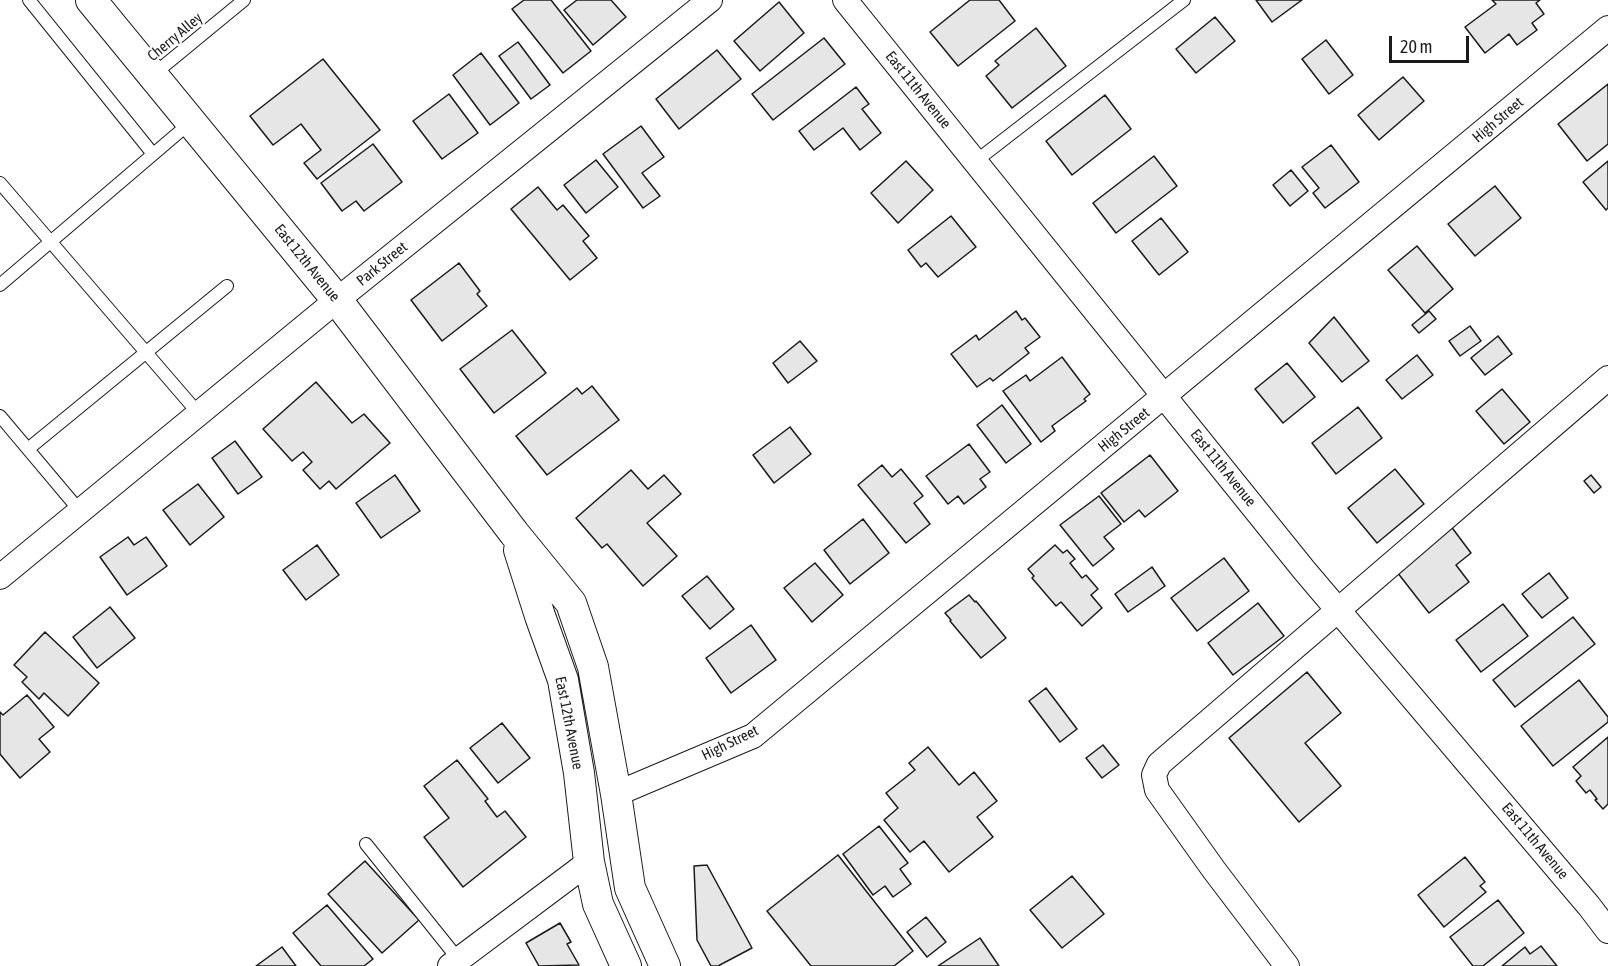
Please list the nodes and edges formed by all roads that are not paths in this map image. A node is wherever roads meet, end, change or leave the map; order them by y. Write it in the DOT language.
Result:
graph roads {
  1 [pos="29,0"];
  2 [pos="91,0"];
  3 [pos="244,0"];
  4 [pos="710,0"];
  5 [pos="845,0"];
  6 [pos="1184,0"];
  7 [pos="1608,28"];
  8 [pos="153,75"];
  9 [pos="191,122"];
  10 [pos="153,154"];
  11 [pos="976,161"];
  12 [pos="2,190"];
  13 [pos="50,241"];
  14 [pos="0,285"];
  15 [pos="227,286"];
  16 [pos="337,300"];
  17 [pos="146,352"];
  18 [pos="1608,378"];
  19 [pos="1166,396"];
  20 [pos="199,414"];
  21 [pos="0,416"];
  22 [pos="28,449"];
  23 [pos="80,511"];
  24 [pos="514,533"];
  25 [pos="0,577"];
  26 [pos="1339,609"];
  27 [pos="616,794"];
  28 [pos="366,844"];
  29 [pos="589,862"];
  30 [pos="1608,931"];
  31 [pos="460,962"];
  32 [pos="626,966"];
  33 [pos="665,966"];
  34 [pos="1287,966"];
  1 -- 10 [label="lane"];
  2 -- 8 [label="street, East 12th Avenue"];
  3 -- 8 [label="lane, Cherry Alley"];
  4 -- 16 [label="street, Park Street"];
  5 -- 11 [label="street, East 11th Avenue"];
  6 -- 11 [label="lane"];
  7 -- 19 [label="street, High Street"];
  8 -- 9 [label="street, East 12th Avenue"];
  9 -- 10 [label="lane"];
  9 -- 16 [label="street, East 12th Avenue"];
  10 -- 13 [label="lane"];
  11 -- 19 [label="street, East 11th Avenue"];
  12 -- 13 [label="lane"];
  13 -- 14 [label="lane"];
  13 -- 17 [label="lane"];
  15 -- 17 [label="lane"];
  16 -- 20 [label="street, Park Street"];
  16 -- 24 [label="street, East 12th Avenue"];
  17 -- 20 [label="lane"];
  17 -- 22 [label="lane"];
  18 -- 26 [label="street"];
  19 -- 26 [label="street, East 11th Avenue"];
  19 -- 27 [label="street, High Street"];
  20 -- 23 [label="street, Park Street"];
  21 -- 22 [label="lane"];
  22 -- 23 [label="lane"];
  23 -- 25 [label="street, Park Street"];
  24 -- 27 [label="street, East 12th Avenue"];
  24 -- 29 [label="street, East 12th Avenue"];
  26 -- 30 [label="street, East 11th Avenue"];
  26 -- 34 [label="street"];
  27 -- 33 [label="street, East 12th Avenue"];
  28 -- 31 [label="lane"];
  29 -- 31 [label="street"];
  29 -- 32 [label="street, East 12th Avenue"];
}
